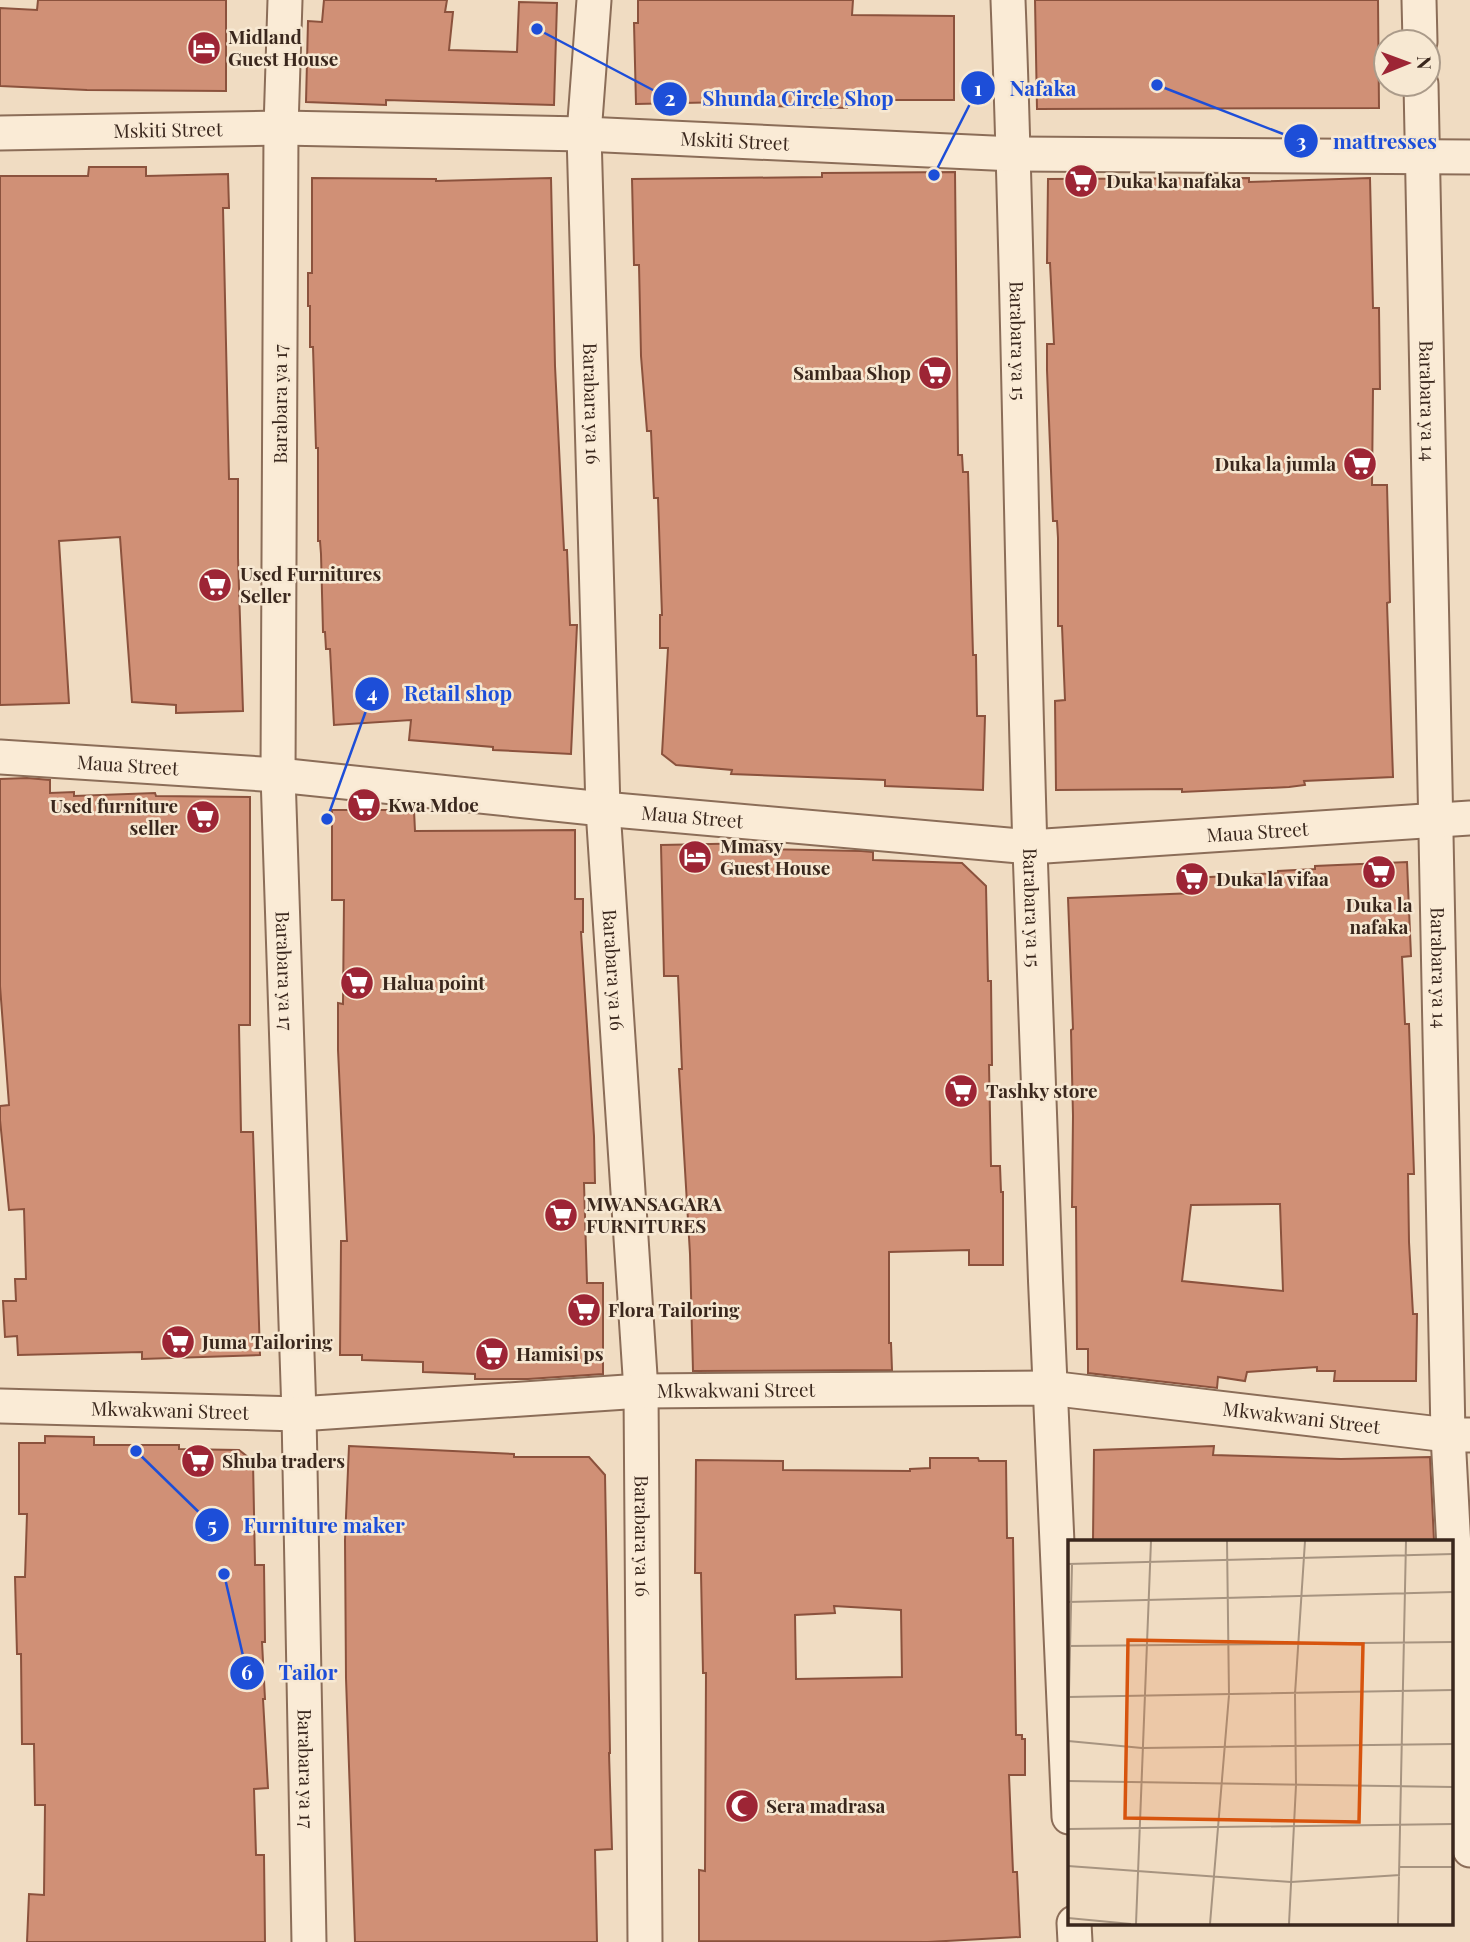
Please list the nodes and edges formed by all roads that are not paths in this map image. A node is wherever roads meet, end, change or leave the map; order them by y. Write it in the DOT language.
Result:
graph roads {
  1 [pos="285,0"];
  2 [pos="594,0"];
  3 [pos="1008,0"];
  4 [pos="1419,0"];
  5 [pos="1420,28"];
  6 [pos="1421,98"];
  7 [pos="281,128"];
  8 [pos="0,133"];
  9 [pos="584,134"];
  10 [pos="1014,154"];
  11 [pos="1422,156"];
  12 [pos="1470,157"];
  13 [pos="0,757"];
  14 [pos="278,775"];
  15 [pos="603,809"];
  16 [pos="1470,818"];
  17 [pos="1434,819"];
  18 [pos="1030,847"];
  19 [pos="1049,1388"];
  20 [pos="641,1391"];
  21 [pos="0,1406"];
  22 [pos="299,1414"];
  23 [pos="1459,1435"];
  24 [pos="1068,1796"];
  25 [pos="1470,1850"];
  26 [pos="1074,1924"];
  27 [pos="309,1942"];
  28 [pos="645,1942"];
  29 [pos="1075,1942"];
  1 -- 7 [label="street, Barabara ya 17"];
  2 -- 9 [label="street, Barabara ya 16"];
  3 -- 10 [label="street, Barabara ya 15"];
  4 -- 5 [label="street"];
  6 -- 11 [label="street, Barabara ya 14"];
  7 -- 8 [label="street, Mskiti Street"];
  7 -- 9 [label="street, Mskiti Street"];
  7 -- 14 [label="street, Barabara ya 17"];
  9 -- 10 [label="street, Mskiti Street"];
  9 -- 15 [label="street, Barabara ya 16"];
  10 -- 11 [label="street, Mskiti Street"];
  10 -- 18 [label="street, Barabara ya 15"];
  11 -- 12 [label="street, Mskiti Street"];
  11 -- 17 [label="street, Barabara ya 14"];
  13 -- 14 [label="street, Maua Street"];
  14 -- 15 [label="street, Maua Street"];
  14 -- 22 [label="street, Barabara ya 17"];
  15 -- 18 [label="street, Maua Street"];
  15 -- 20 [label="street, Barabara ya 16"];
  16 -- 17 [label="street, Maua Street"];
  17 -- 18 [label="street, Maua Street"];
  17 -- 23 [label="street, Barabara ya 14"];
  18 -- 19 [label="street, Barabara ya 15"];
  19 -- 20 [label="street, Mkwakwani Street"];
  19 -- 23 [label="street, Mkwakwani Street"];
  19 -- 24 [label="street, Barabara ya 15"];
  20 -- 22 [label="street, Mkwakwani Street"];
  20 -- 28 [label="street, Barabara ya 16"];
  21 -- 22 [label="street, Mkwakwani Street"];
  22 -- 27 [label="street, Barabara ya 17"];
  23 -- 25 [label="street, Barabara ya 14"];
  26 -- 29 [label="street"];
}
